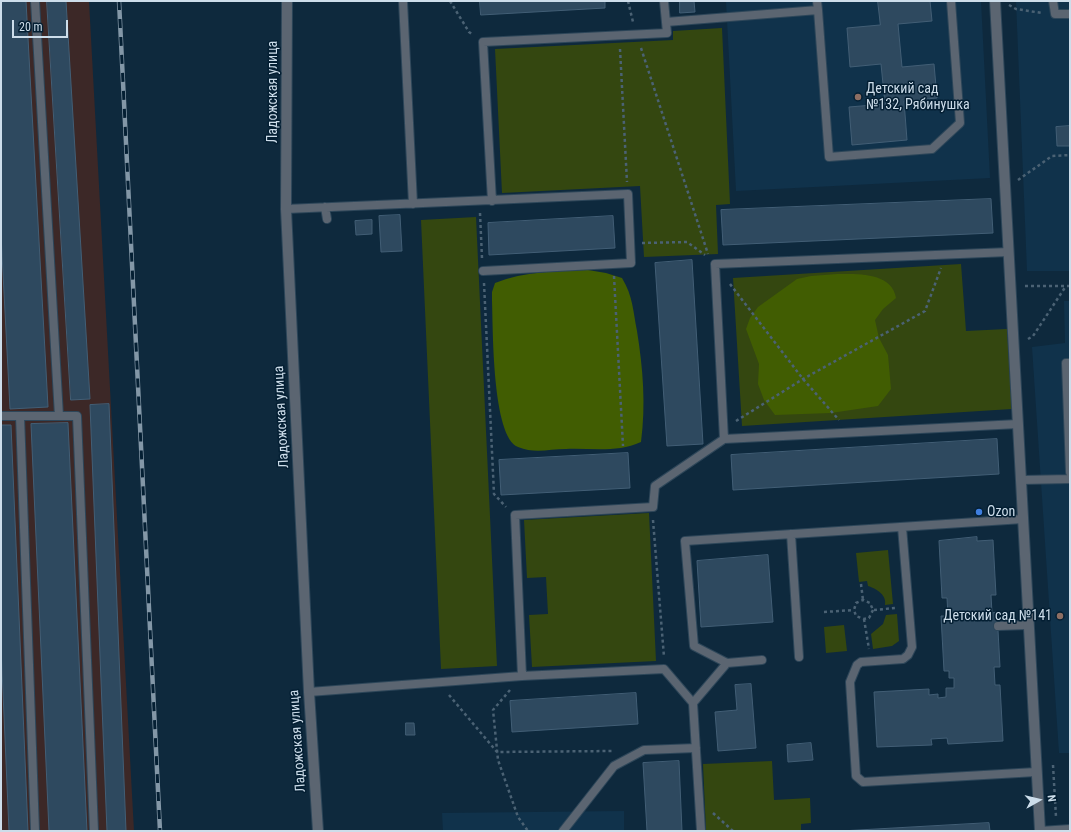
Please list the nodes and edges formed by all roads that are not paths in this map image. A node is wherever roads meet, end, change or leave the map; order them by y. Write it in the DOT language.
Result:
graph roads {
  1 [pos="35,1"];
  2 [pos="287,1"];
  3 [pos="403,1"];
  4 [pos="664,1"];
  5 [pos="951,1"];
  6 [pos="1053,1"];
  7 [pos="1000,2"];
  8 [pos="818,5"];
  9 [pos="1070,14"];
  10 [pos="666,22"];
  11 [pos="492,201"];
  12 [pos="413,204"];
  13 [pos="326,207"];
  14 [pos="286,209"];
  15 [pos="327,219"];
  16 [pos="1009,252"];
  17 [pos="483,271"];
  18 [pos="1070,362"];
  19 [pos="1,416"];
  20 [pos="20,416"];
  21 [pos="59,416"];
  22 [pos="1018,424"];
  23 [pos="724,439"];
  24 [pos="1070,472"];
  25 [pos="1070,479"];
  26 [pos="1021,480"];
  27 [pos="1023,519"];
  28 [pos="902,527"];
  29 [pos="791,534"];
  30 [pos="1029,625"];
  31 [pos="998,626"];
  32 [pos="799,657"];
  33 [pos="762,660"];
  34 [pos="727,663"];
  35 [pos="522,676"];
  36 [pos="309,692"];
  37 [pos="693,703"];
  38 [pos="696,748"];
  39 [pos="1036,772"];
  40 [pos="1070,829"];
  41 [pos="35,831"];
  42 [pos="94,831"];
  43 [pos="318,831"];
  44 [pos="563,831"];
  45 [pos="701,831"];
  46 [pos="1040,831"];
  1 -- 21 [label="lane"];
  2 -- 14 [label="street, Ладожская улица"];
  3 -- 12 [label="lane"];
  4 -- 10 [label="lane"];
  5 -- 8 [label="lane"];
  6 -- 9 [label="lane"];
  7 -- 16 [label="street"];
  8 -- 10 [label="lane"];
  10 -- 11 [label="lane"];
  11 -- 12 [label="lane"];
  11 -- 17 [label="lane"];
  12 -- 13 [label="lane"];
  13 -- 14 [label="lane"];
  13 -- 15 [label="lane"];
  14 -- 36 [label="street, Ладожская улица"];
  16 -- 22 [label="street"];
  16 -- 23 [label="lane"];
  18 -- 24 [label="lane"];
  19 -- 20 [label="lane"];
  20 -- 21 [label="lane"];
  20 -- 41 [label="lane"];
  21 -- 42 [label="lane"];
  22 -- 23 [label="lane"];
  22 -- 26 [label="street"];
  23 -- 35 [label="lane"];
  25 -- 26 [label="lane"];
  26 -- 27 [label="street"];
  27 -- 28 [label="lane"];
  27 -- 30 [label="street"];
  28 -- 29 [label="lane"];
  28 -- 39 [label="lane"];
  29 -- 32 [label="lane"];
  29 -- 34 [label="lane"];
  30 -- 31 [label="lane"];
  30 -- 39 [label="street"];
  33 -- 34 [label="lane"];
  34 -- 37 [label="lane"];
  35 -- 36 [label="lane"];
  35 -- 37 [label="lane"];
  36 -- 43 [label="street, Ладожская улица"];
  37 -- 38 [label="lane"];
  38 -- 44 [label="lane"];
  38 -- 45 [label="lane"];
  39 -- 46 [label="street"];
  40 -- 46 [label="lane"];
}
